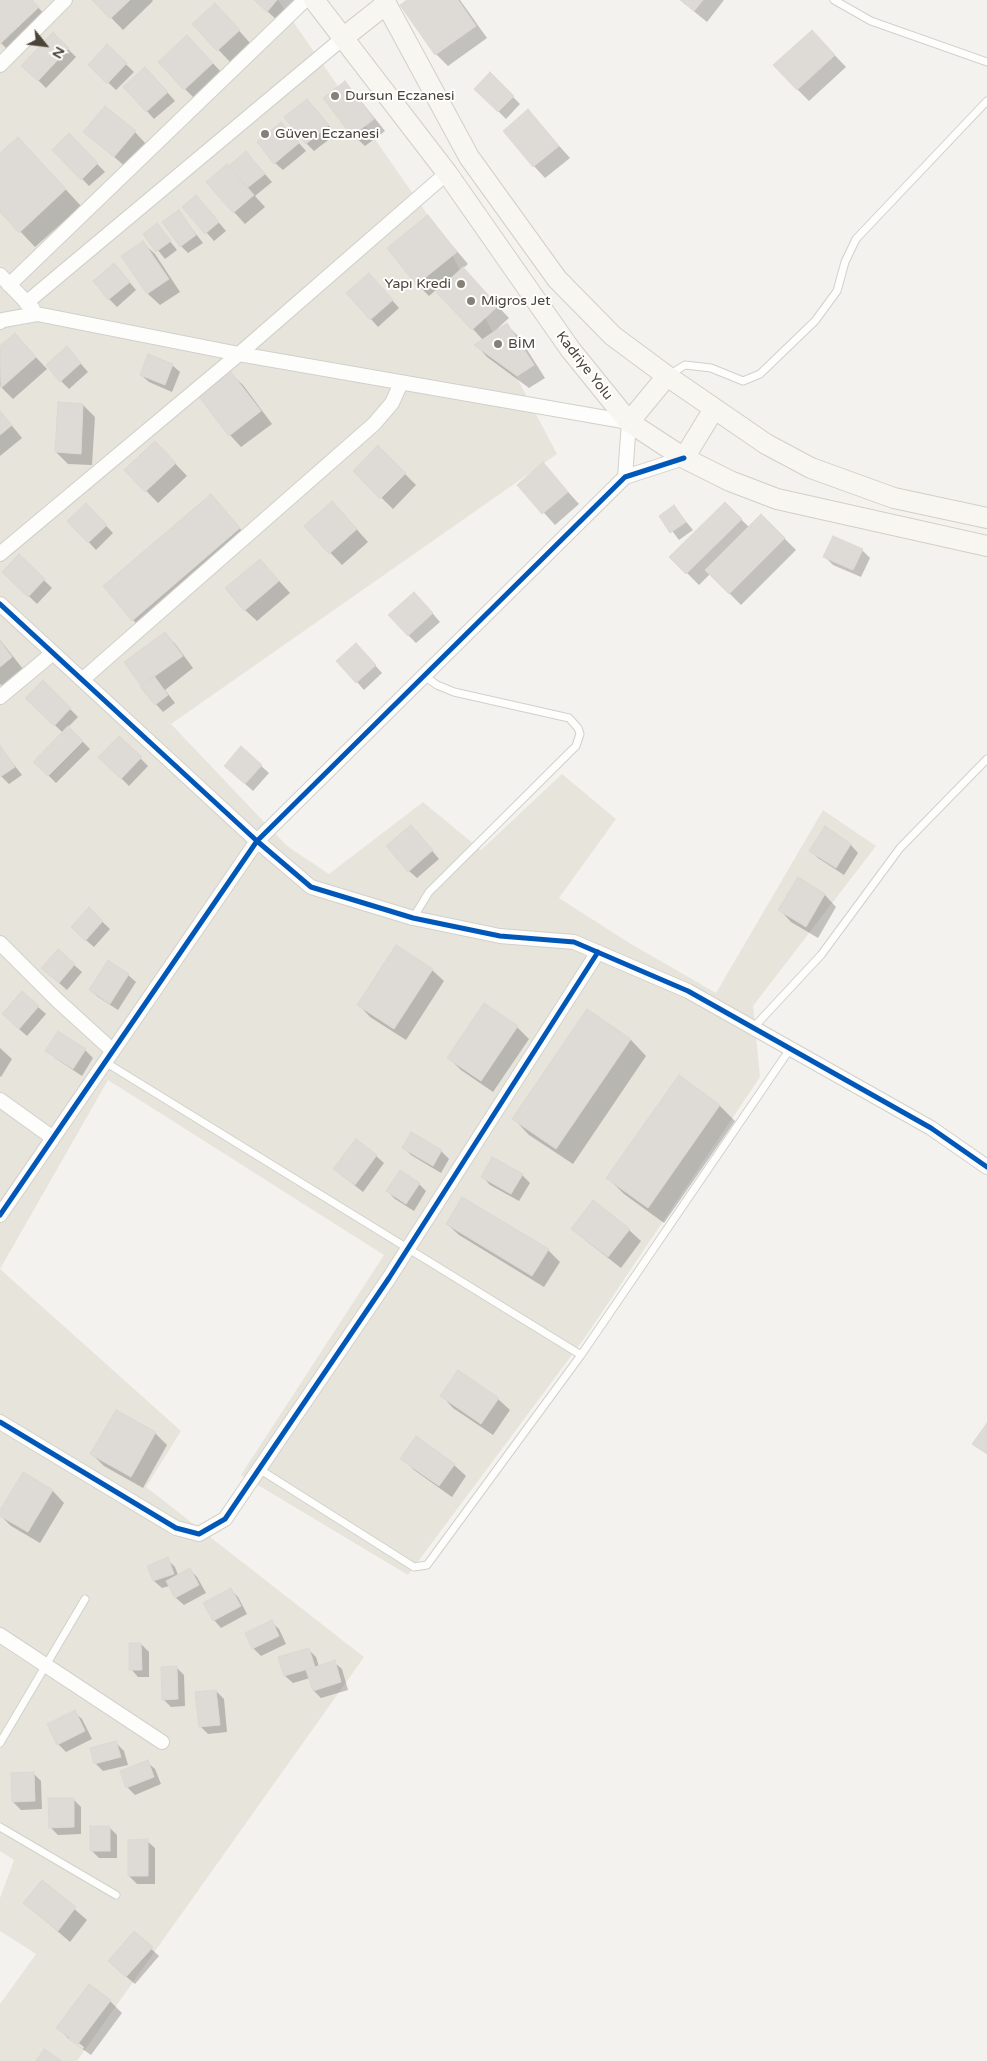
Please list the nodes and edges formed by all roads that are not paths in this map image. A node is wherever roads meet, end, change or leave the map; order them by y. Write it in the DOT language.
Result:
graph roads {
  1 [pos="65,0"];
  2 [pos="305,0"];
  3 [pos="314,0"];
  4 [pos="834,0"];
  5 [pos="386,1"];
  6 [pos="344,38"];
  7 [pos="987,62"];
  8 [pos="0,65"];
  9 [pos="987,101"];
  10 [pos="447,173"];
  11 [pos="5,280"];
  12 [pos="26,303"];
  13 [pos="37,314"];
  14 [pos="0,322"];
  15 [pos="239,354"];
  16 [pos="667,376"];
  17 [pos="400,384"];
  18 [pos="714,409"];
  19 [pos="629,422"];
  20 [pos="684,458"];
  21 [pos="625,477"];
  22 [pos="987,518"];
  23 [pos="987,546"];
  24 [pos="0,554"];
  25 [pos="0,604"];
  26 [pos="54,653"];
  27 [pos="424,676"];
  28 [pos="82,680"];
  29 [pos="0,697"];
  30 [pos="987,759"];
  31 [pos="257,841"];
  32 [pos="413,918"];
  33 [pos="0,943"];
  34 [pos="598,952"];
  35 [pos="753,1028"];
  36 [pos="790,1049"];
  37 [pos="109,1056"];
  38 [pos="0,1100"];
  39 [pos="53,1138"];
  40 [pos="987,1167"];
  41 [pos="0,1215"];
  42 [pos="407,1249"];
  43 [pos="581,1355"];
  44 [pos="0,1422"];
  45 [pos="259,1469"];
  46 [pos="85,1599"];
  47 [pos="0,1635"];
  48 [pos="46,1664"];
  49 [pos="162,1742"];
  50 [pos="0,1743"];
  51 [pos="0,1827"];
  52 [pos="116,1895"];
  1 -- 8 [label="street"];
  2 -- 11 [label="street"];
  3 -- 6 [label="main road, Kadriye Yolu"];
  4 -- 7 [label="lane"];
  5 -- 6 [label="main road"];
  5 -- 16 [label="main road"];
  6 -- 10 [label="main road, Kadriye Yolu"];
  6 -- 12 [label="street"];
  9 -- 16 [label="lane"];
  10 -- 15 [label="street"];
  10 -- 19 [label="main road, Kadriye Yolu"];
  11 -- 12 [label="street"];
  12 -- 13 [label="street"];
  13 -- 14 [label="street"];
  13 -- 15 [label="street"];
  15 -- 17 [label="street"];
  15 -- 24 [label="street"];
  16 -- 18 [label="main road"];
  16 -- 19 [label="main road"];
  17 -- 19 [label="street"];
  17 -- 28 [label="street"];
  18 -- 20 [label="main road"];
  18 -- 22 [label="main road"];
  19 -- 20 [label="main road, Kadriye Yolu"];
  19 -- 21 [label="street"];
  20 -- 21 [label="street"];
  20 -- 23 [label="main road, Kadriye Yolu"];
  21 -- 27 [label="street"];
  25 -- 26 [label="street"];
  26 -- 28 [label="street"];
  26 -- 29 [label="street"];
  27 -- 31 [label="street"];
  27 -- 32 [label="lane"];
  28 -- 31 [label="street"];
  30 -- 35 [label="lane"];
  31 -- 32 [label="street"];
  31 -- 37 [label="street"];
  32 -- 34 [label="street"];
  33 -- 37 [label="street"];
  34 -- 35 [label="street"];
  34 -- 42 [label="street"];
  35 -- 36 [label="street"];
  36 -- 40 [label="street"];
  36 -- 43 [label="lane"];
  37 -- 39 [label="street"];
  37 -- 42 [label="lane"];
  38 -- 39 [label="street"];
  39 -- 41 [label="street"];
  42 -- 43 [label="lane"];
  42 -- 45 [label="street"];
  43 -- 45 [label="lane"];
  44 -- 45 [label="street"];
  46 -- 48 [label="lane"];
  47 -- 48 [label="street"];
  48 -- 49 [label="street"];
  48 -- 50 [label="lane"];
  51 -- 52 [label="lane"];
}
